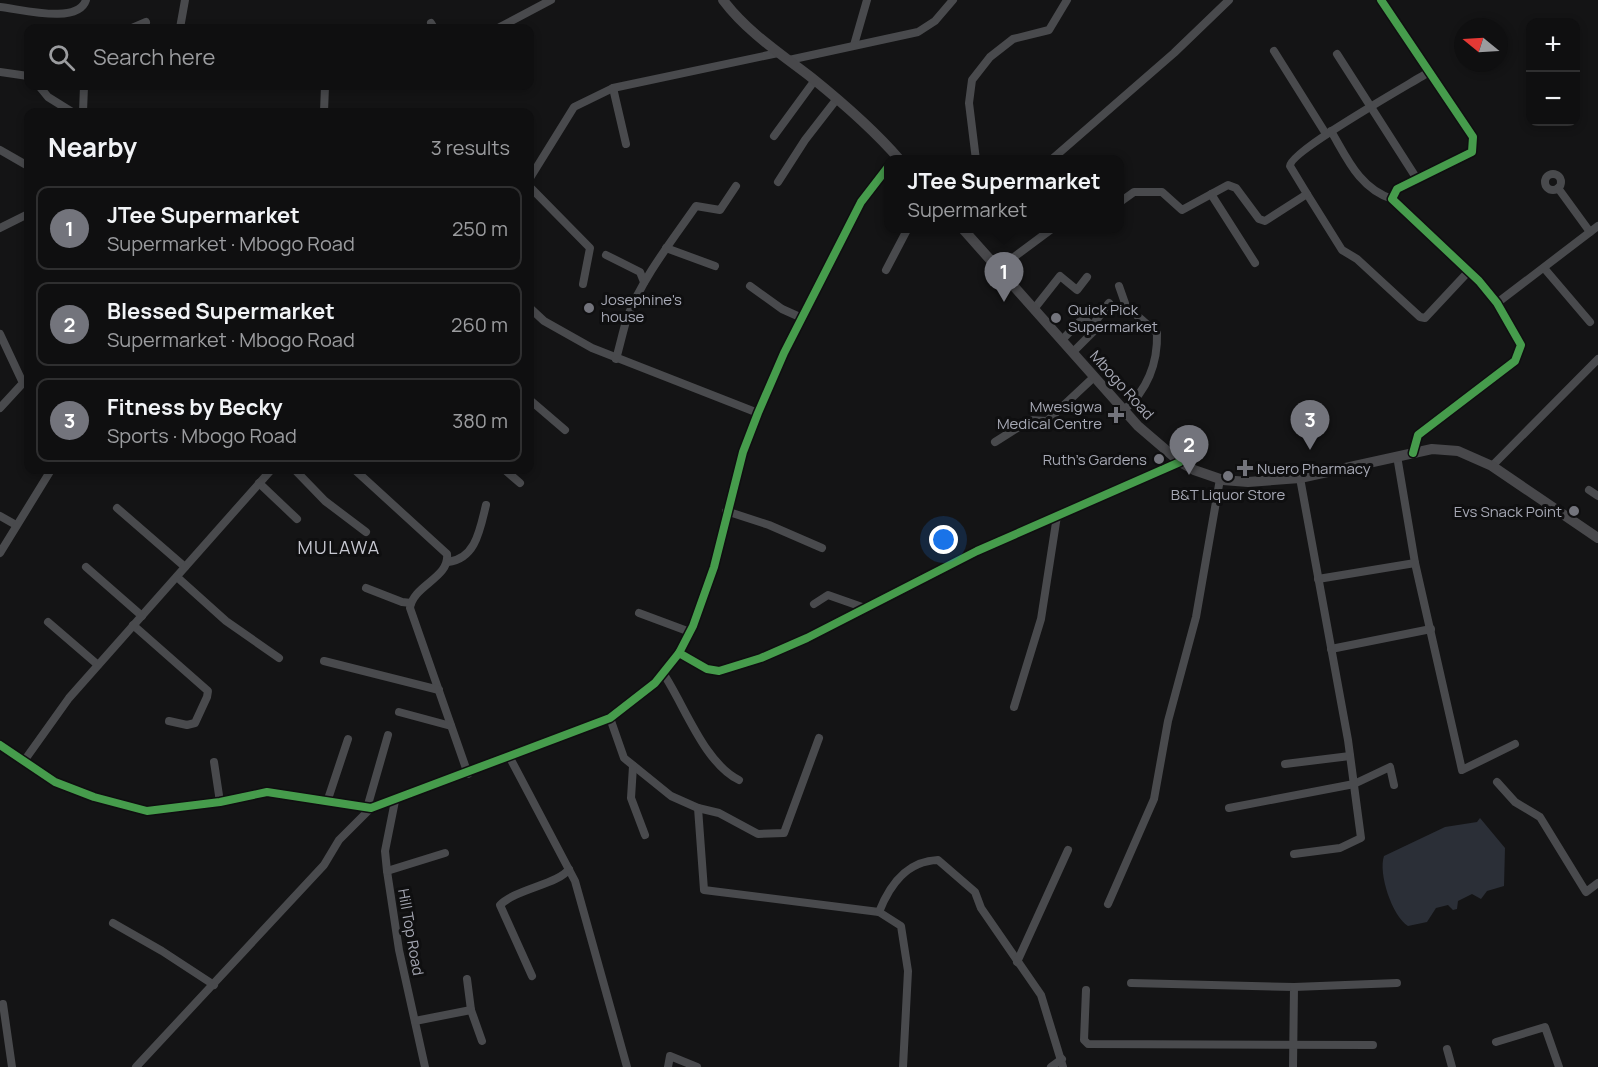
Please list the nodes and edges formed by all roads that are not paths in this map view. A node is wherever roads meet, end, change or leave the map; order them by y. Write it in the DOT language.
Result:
graph roads {
  1 [pos="86,0"];
  2 [pos="185,0"];
  3 [pos="551,0"];
  4 [pos="723,0"];
  5 [pos="867,0"];
  6 [pos="953,0"];
  7 [pos="1067,0"];
  8 [pos="1229,0"];
  9 [pos="1381,0"];
  10 [pos="0,7"];
  11 [pos="146,22"];
  12 [pos="141,24"];
  13 [pos="181,24"];
  14 [pos="506,24"];
  15 [pos="854,45"];
  16 [pos="1274,51"];
  17 [pos="778,53"];
  18 [pos="1337,54"];
  19 [pos="789,60"];
  20 [pos="0,72"];
  21 [pos="1429,72"];
  22 [pos="24,75"];
  23 [pos="815,80"];
  24 [pos="613,88"];
  25 [pos="42,90"];
  26 [pos="84,90"];
  27 [pos="325,90"];
  28 [pos="836,100"];
  29 [pos="66,108"];
  30 [pos="83,108"];
  31 [pos="324,108"];
  32 [pos="1369,108"];
  33 [pos="1328,132"];
  34 [pos="774,136"];
  35 [pos="626,144"];
  36 [pos="0,150"];
  37 [pos="895,155"];
  38 [pos="976,155"];
  39 [pos="1056,155"];
  40 [pos="24,164"];
  41 [pos="534,172"];
  42 [pos="884,172"];
  43 [pos="1417,179"];
  44 [pos="778,182"];
  45 [pos="736,186"];
  46 [pos="1558,188"];
  47 [pos="534,191"];
  48 [pos="1211,194"];
  49 [pos="1306,194"];
  50 [pos="1124,199"];
  51 [pos="1392,199"];
  52 [pos="24,216"];
  53 [pos="1598,226"];
  54 [pos="0,228"];
  55 [pos="1590,232"];
  56 [pos="905,233"];
  57 [pos="969,233"];
  58 [pos="1046,233"];
  59 [pos="666,249"];
  60 [pos="606,255"];
  61 [pos="1256,263"];
  62 [pos="716,266"];
  63 [pos="1544,268"];
  64 [pos="998,269"];
  65 [pos="886,270"];
  66 [pos="1468,272"];
  67 [pos="1087,277"];
  68 [pos="644,282"];
  69 [pos="583,284"];
  70 [pos="750,286"];
  71 [pos="1119,286"];
  72 [pos="1109,303"];
  73 [pos="1497,303"];
  74 [pos="1034,309"];
  75 [pos="534,311"];
  76 [pos="802,318"];
  77 [pos="1590,322"];
  78 [pos="1092,326"];
  79 [pos="0,334"];
  80 [pos="1062,340"];
  81 [pos="1072,352"];
  82 [pos="616,359"];
  83 [pos="1598,359"];
  84 [pos="24,374"];
  85 [pos="1094,377"];
  86 [pos="24,382"];
  87 [pos="534,403"];
  88 [pos="0,408"];
  89 [pos="1124,410"];
  90 [pos="758,412"];
  91 [pos="565,430"];
  92 [pos="995,442"];
  93 [pos="1413,453"];
  94 [pos="1397,456"];
  95 [pos="1180,462"];
  96 [pos="1492,466"];
  97 [pos="48,474"];
  98 [pos="268,474"];
  99 [pos="299,474"];
  100 [pos="359,474"];
  101 [pos="510,474"];
  102 [pos="1300,478"];
  103 [pos="1220,479"];
  104 [pos="259,483"];
  105 [pos="520,483"];
  106 [pos="1589,490"];
  107 [pos="1598,496"];
  108 [pos="486,505"];
  109 [pos="117,508"];
  110 [pos="726,511"];
  111 [pos="0,516"];
  112 [pos="1057,516"];
  113 [pos="297,519"];
  114 [pos="16,525"];
  115 [pos="366,532"];
  116 [pos="1598,538"];
  117 [pos="822,548"];
  118 [pos="0,553"];
  119 [pos="448,562"];
  120 [pos="1415,563"];
  121 [pos="86,567"];
  122 [pos="185,567"];
  123 [pos="177,577"];
  124 [pos="1318,579"];
  125 [pos="366,588"];
  126 [pos="411,603"];
  127 [pos="814,604"];
  128 [pos="865,608"];
  129 [pos="639,613"];
  130 [pos="142,616"];
  131 [pos="48,622"];
  132 [pos="133,625"];
  133 [pos="1431,629"];
  134 [pos="690,632"];
  135 [pos="1331,650"];
  136 [pos="679,653"];
  137 [pos="279,658"];
  138 [pos="324,661"];
  139 [pos="98,665"];
  140 [pos="663,673"];
  141 [pos="439,690"];
  142 [pos="1014,707"];
  143 [pos="399,712"];
  144 [pos="610,718"];
  145 [pos="169,721"];
  146 [pos="451,726"];
  147 [pos="388,735"];
  148 [pos="819,738"];
  149 [pos="348,739"];
  150 [pos="1515,744"];
  151 [pos="0,745"];
  152 [pos="509,756"];
  153 [pos="1350,756"];
  154 [pos="24,761"];
  155 [pos="214,762"];
  156 [pos="1286,764"];
  157 [pos="633,766"];
  158 [pos="468,774"];
  159 [pos="739,780"];
  160 [pos="1497,782"];
  161 [pos="1353,784"];
  162 [pos="1394,785"];
  163 [pos="328,800"];
  164 [pos="395,801"];
  165 [pos="220,802"];
  166 [pos="369,808"];
  167 [pos="698,808"];
  168 [pos="1229,808"];
  169 [pos="645,835"];
  170 [pos="1068,850"];
  171 [pos="445,853"];
  172 [pos="1294,854"];
  173 [pos="569,869"];
  174 [pos="387,871"];
  175 [pos="1598,883"];
  176 [pos="1108,904"];
  177 [pos="879,912"];
  178 [pos="112,923"];
  179 [pos="1017,962"];
  180 [pos="532,976"];
  181 [pos="467,979"];
  182 [pos="1396,982"];
  183 [pos="1131,983"];
  184 [pos="214,985"];
  185 [pos="1294,987"];
  186 [pos="1086,990"];
  187 [pos="3,1004"];
  188 [pos="471,1010"];
  189 [pos="415,1021"];
  190 [pos="482,1041"];
  191 [pos="1496,1042"];
  192 [pos="1293,1044"];
  193 [pos="1373,1045"];
  194 [pos="1447,1049"];
  195 [pos="1063,1063"];
  196 [pos="12,1067"];
  197 [pos="136,1067"];
  198 [pos="425,1067"];
  199 [pos="627,1067"];
  200 [pos="668,1067"];
  201 [pos="697,1067"];
  202 [pos="903,1067"];
  203 [pos="1051,1067"];
  204 [pos="1293,1067"];
  205 [pos="1452,1067"];
  206 [pos="1559,1067"];
  1 -- 10 [label="street"];
  2 -- 13 [label="street"];
  3 -- 14 [label="street"];
  4 -- 17 [label="main road"];
  5 -- 15 [label="street"];
  6 -- 15 [label="street"];
  7 -- 38 [label="street"];
  8 -- 39 [label="street"];
  9 -- 21 [label="street"];
  11 -- 12 [label="street"];
  15 -- 19 [label="street"];
  16 -- 33 [label="street"];
  17 -- 19 [label="main road"];
  17 -- 24 [label="street"];
  18 -- 32 [label="street"];
  19 -- 23 [label="main road"];
  20 -- 22 [label="street"];
  21 -- 32 [label="street"];
  21 -- 43 [label="street"];
  23 -- 28 [label="main road"];
  23 -- 34 [label="street"];
  24 -- 35 [label="street"];
  24 -- 41 [label="street"];
  25 -- 29 [label="street"];
  26 -- 30 [label="street"];
  27 -- 31 [label="street"];
  28 -- 37 [label="main road"];
  28 -- 44 [label="street"];
  32 -- 33 [label="street"];
  32 -- 43 [label="street"];
  33 -- 49 [label="street"];
  33 -- 51 [label="street"];
  36 -- 40 [label="street"];
  42 -- 76 [label="street"];
  43 -- 51 [label="street"];
  45 -- 59 [label="street"];
  46 -- 55 [label="street"];
  47 -- 69 [label="street"];
  48 -- 49 [label="street"];
  48 -- 50 [label="street"];
  48 -- 61 [label="street"];
  49 -- 66 [label="street"];
  51 -- 66 [label="street"];
  52 -- 54 [label="street"];
  53 -- 55 [label="street"];
  55 -- 63 [label="street"];
  56 -- 65 [label="street"];
  57 -- 64 [label="main road, Mbogo Road"];
  58 -- 64 [label="street"];
  59 -- 62 [label="street"];
  59 -- 68 [label="street"];
  60 -- 68 [label="street"];
  63 -- 73 [label="street"];
  63 -- 77 [label="street"];
  64 -- 74 [label="main road, Mbogo Road"];
  66 -- 73 [label="street"];
  67 -- 74 [label="street"];
  68 -- 82 [label="street"];
  70 -- 76 [label="street"];
  71 -- 89 [label="street"];
  72 -- 78 [label="street"];
  73 -- 93 [label="street"];
  74 -- 80 [label="main road, Mbogo Road"];
  75 -- 82 [label="street"];
  76 -- 90 [label="street"];
  78 -- 80 [label="street"];
  78 -- 81 [label="street"];
  79 -- 84 [label="street"];
  80 -- 81 [label="main road, Mbogo Road"];
  81 -- 85 [label="main road, Mbogo Road"];
  82 -- 90 [label="street"];
  83 -- 96 [label="street"];
  85 -- 89 [label="main road, Mbogo Road"];
  85 -- 92 [label="street"];
  86 -- 88 [label="street"];
  87 -- 91 [label="street"];
  89 -- 95 [label="main road, Mbogo Road"];
  90 -- 110 [label="street"];
  93 -- 94 [label="main road, Mbogo Road"];
  93 -- 96 [label="main road, Mbogo Road"];
  94 -- 102 [label="main road, Mbogo Road"];
  94 -- 120 [label="street"];
  95 -- 103 [label="main road, Mbogo Road"];
  95 -- 112 [label="street"];
  96 -- 116 [label="main road, Mbogo Road"];
  97 -- 114 [label="street"];
  98 -- 104 [label="street"];
  99 -- 115 [label="street"];
  100 -- 119 [label="street"];
  101 -- 105 [label="street"];
  102 -- 103 [label="main road, Mbogo Road"];
  102 -- 124 [label="street"];
  103 -- 176 [label="street"];
  104 -- 113 [label="street"];
  104 -- 122 [label="street"];
  106 -- 107 [label="street"];
  108 -- 119 [label="street"];
  109 -- 122 [label="street"];
  110 -- 117 [label="street"];
  110 -- 134 [label="street"];
  111 -- 114 [label="street"];
  112 -- 128 [label="street"];
  112 -- 142 [label="street"];
  114 -- 118 [label="street"];
  119 -- 126 [label="street"];
  120 -- 124 [label="street"];
  120 -- 133 [label="street"];
  121 -- 130 [label="street"];
  122 -- 123 [label="street"];
  123 -- 130 [label="street"];
  123 -- 137 [label="street"];
  124 -- 135 [label="street"];
  125 -- 126 [label="street"];
  126 -- 141 [label="street"];
  127 -- 128 [label="street"];
  128 -- 136 [label="street"];
  129 -- 134 [label="street"];
  130 -- 132 [label="street"];
  131 -- 139 [label="street"];
  132 -- 139 [label="street"];
  132 -- 145 [label="street"];
  133 -- 135 [label="street"];
  133 -- 150 [label="street"];
  134 -- 136 [label="street"];
  135 -- 153 [label="street"];
  136 -- 140 [label="street"];
  138 -- 141 [label="street"];
  139 -- 154 [label="street"];
  140 -- 144 [label="street"];
  140 -- 159 [label="street"];
  141 -- 146 [label="street"];
  143 -- 146 [label="street"];
  144 -- 152 [label="street"];
  144 -- 157 [label="street"];
  146 -- 158 [label="street"];
  147 -- 166 [label="street"];
  148 -- 167 [label="street"];
  149 -- 163 [label="street"];
  151 -- 154 [label="street"];
  152 -- 158 [label="street"];
  152 -- 173 [label="street"];
  153 -- 156 [label="street"];
  153 -- 161 [label="street"];
  154 -- 165 [label="street"];
  155 -- 165 [label="street"];
  157 -- 167 [label="street"];
  157 -- 169 [label="street"];
  158 -- 164 [label="street"];
  160 -- 175 [label="street"];
  161 -- 162 [label="street"];
  161 -- 168 [label="street"];
  161 -- 172 [label="street"];
  163 -- 165 [label="street"];
  163 -- 166 [label="street"];
  164 -- 166 [label="street"];
  164 -- 174 [label="street, Hill Top Road"];
  166 -- 184 [label="street"];
  167 -- 177 [label="street"];
  170 -- 179 [label="street"];
  171 -- 174 [label="street"];
  173 -- 180 [label="street"];
  173 -- 199 [label="street"];
  174 -- 189 [label="street, Hill Top Road"];
  177 -- 179 [label="street"];
  177 -- 202 [label="street"];
  178 -- 184 [label="street"];
  179 -- 195 [label="street"];
  181 -- 188 [label="street"];
  182 -- 185 [label="street"];
  183 -- 185 [label="street"];
  184 -- 197 [label="street"];
  185 -- 192 [label="street"];
  186 -- 192 [label="street"];
  187 -- 196 [label="street"];
  188 -- 189 [label="street"];
  188 -- 190 [label="street"];
  189 -- 198 [label="street, Hill Top Road"];
  191 -- 206 [label="street"];
  192 -- 193 [label="street"];
  192 -- 204 [label="street"];
  194 -- 205 [label="street"];
  195 -- 203 [label="street"];
  200 -- 201 [label="street"];
}
